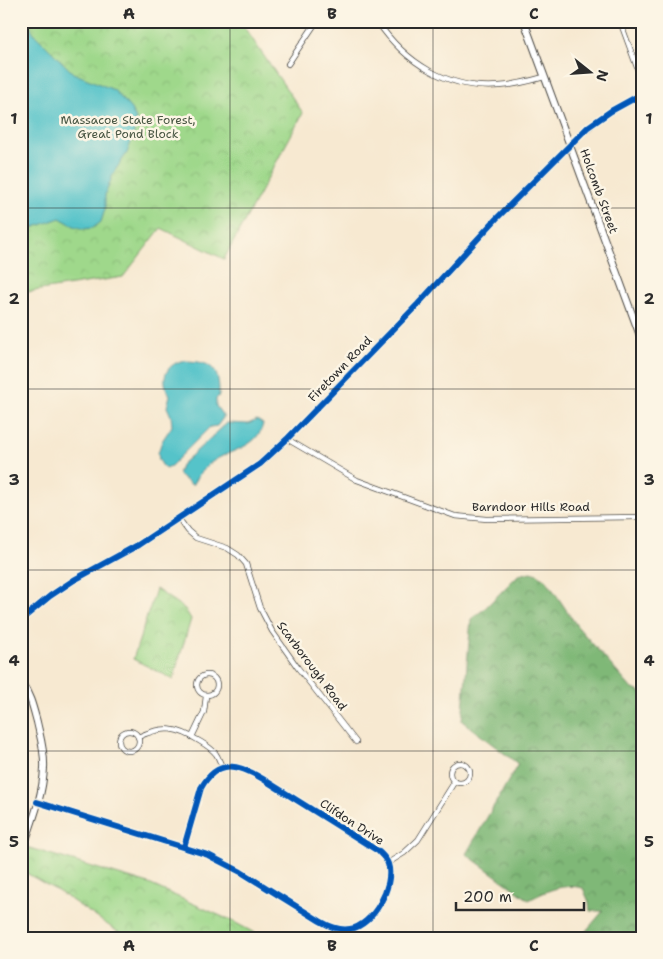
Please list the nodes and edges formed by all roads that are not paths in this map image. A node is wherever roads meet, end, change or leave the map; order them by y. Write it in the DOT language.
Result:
graph roads {
  1 [pos="317,21"];
  2 [pos="378,21"];
  3 [pos="524,21"];
  4 [pos="620,21"];
  5 [pos="288,64"];
  6 [pos="544,77"];
  7 [pos="642,81"];
  8 [pos="642,94"];
  9 [pos="570,145"];
  10 [pos="642,341"];
  11 [pos="287,439"];
  12 [pos="642,517"];
  13 [pos="178,519"];
  14 [pos="21,620"];
  15 [pos="21,682"];
  16 [pos="206,696"];
  17 [pos="138,736"];
  18 [pos="192,736"];
  19 [pos="356,742"];
  20 [pos="223,768"];
  21 [pos="455,781"];
  22 [pos="38,802"];
  23 [pos="184,847"];
  24 [pos="21,854"];
  25 [pos="388,863"];
  1 -- 5 [label="street"];
  2 -- 6 [label="street"];
  3 -- 6 [label="street, Holcomb Street"];
  4 -- 7 [label="street"];
  6 -- 9 [label="street, Holcomb Street"];
  8 -- 9 [label="street, Firetown Road"];
  9 -- 10 [label="street, Holcomb Street"];
  9 -- 11 [label="street, Firetown Road"];
  11 -- 12 [label="street, Barndoor Hills Road"];
  11 -- 13 [label="street, Firetown Road"];
  13 -- 14 [label="street, Firetown Road"];
  13 -- 19 [label="street, Scarborough Road"];
  15 -- 22 [label="street"];
  16 -- 16 [label="street"];
  16 -- 18 [label="street"];
  17 -- 17 [label="street"];
  17 -- 18 [label="street"];
  18 -- 20 [label="street"];
  20 -- 23 [label="street"];
  20 -- 25 [label="street, Clifdon Drive"];
  21 -- 21 [label="street"];
  21 -- 25 [label="street"];
  22 -- 23 [label="street, Clifdon Drive"];
  22 -- 24 [label="street"];
  23 -- 25 [label="street, Clifdon Drive"];
}
